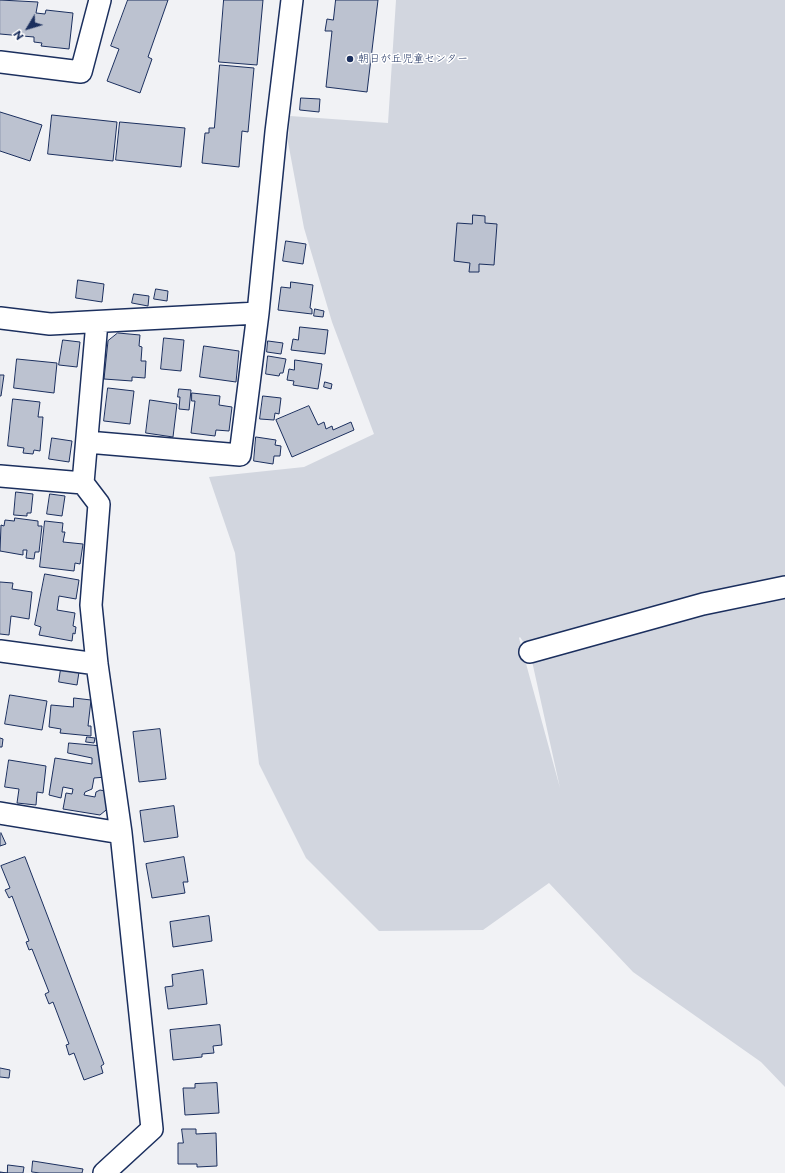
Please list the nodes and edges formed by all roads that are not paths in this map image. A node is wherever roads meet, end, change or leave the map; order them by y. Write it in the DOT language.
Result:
graph roads {
  1 [pos="100,0"];
  2 [pos="292,0"];
  3 [pos="0,62"];
  4 [pos="258,314"];
  5 [pos="0,318"];
  6 [pos="97,322"];
  7 [pos="87,442"];
  8 [pos="0,476"];
  9 [pos="83,483"];
  10 [pos="785,587"];
  11 [pos="0,651"];
  12 [pos="530,652"];
  13 [pos="97,664"];
  14 [pos="0,813"];
  15 [pos="122,833"];
  16 [pos="104,1173"];
  1 -- 3 [label="street"];
  2 -- 4 [label="street"];
  4 -- 6 [label="street"];
  4 -- 7 [label="street"];
  5 -- 6 [label="street"];
  6 -- 7 [label="street"];
  7 -- 9 [label="street"];
  8 -- 9 [label="street"];
  9 -- 13 [label="street"];
  10 -- 12 [label="street"];
  11 -- 13 [label="street"];
  13 -- 15 [label="street"];
  14 -- 15 [label="street"];
  15 -- 16 [label="street"];
}
